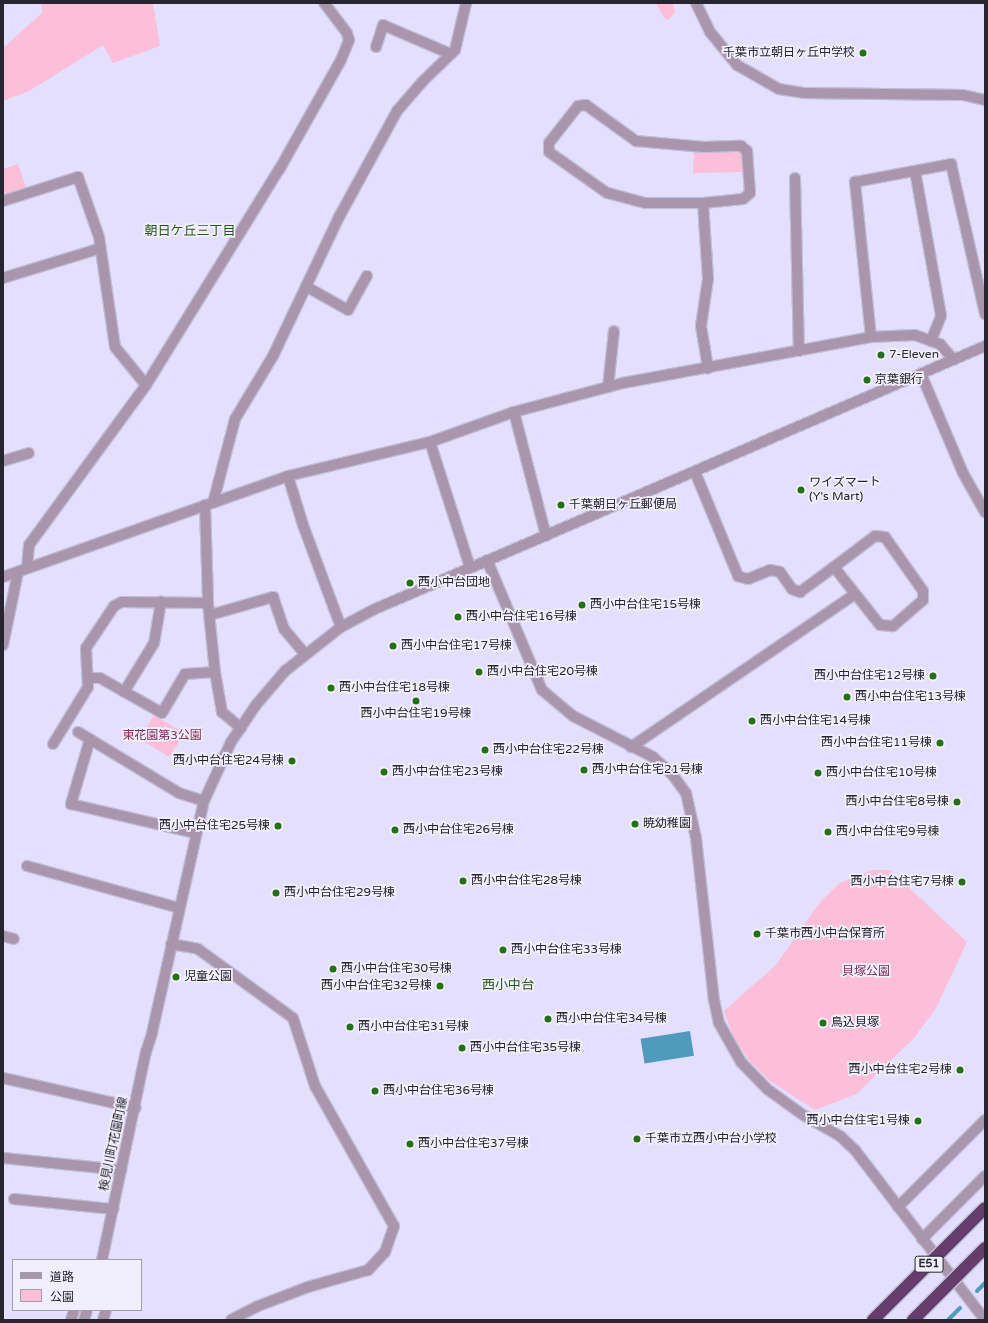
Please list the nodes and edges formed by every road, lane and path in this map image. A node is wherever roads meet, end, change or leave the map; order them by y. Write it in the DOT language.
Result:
graph roads {
  1 [pos="324,3"];
  2 [pos="466,3"];
  3 [pos="696,3"];
  4 [pos="376,47"];
  5 [pos="451,54"];
  6 [pos="985,100"];
  7 [pos="914,170"];
  8 [pos="795,178"];
  9 [pos="3,201"];
  10 [pos="703,203"];
  11 [pos="101,248"];
  12 [pos="367,276"];
  13 [pos="3,278"];
  14 [pos="307,287"];
  15 [pos="985,314"];
  16 [pos="614,331"];
  17 [pos="871,337"];
  18 [pos="931,341"];
  19 [pos="985,346"];
  20 [pos="799,350"];
  21 [pos="954,360"];
  22 [pos="708,368"];
  23 [pos="921,374"];
  24 [pos="146,385"];
  25 [pos="608,387"];
  26 [pos="514,412"];
  27 [pos="430,442"];
  28 [pos="29,453"];
  29 [pos="3,460"];
  30 [pos="695,472"];
  31 [pos="288,476"];
  32 [pos="209,504"];
  33 [pos="985,512"];
  34 [pos="546,536"];
  35 [pos="487,560"];
  36 [pos="470,567"];
  37 [pos="834,567"];
  38 [pos="23,570"];
  39 [pos="3,577"];
  40 [pos="855,594"];
  41 [pos="161,602"];
  42 [pos="208,603"];
  43 [pos="210,615"];
  44 [pos="341,627"];
  45 [pos="3,645"];
  46 [pos="305,654"];
  47 [pos="215,672"];
  48 [pos="88,678"];
  49 [pos="124,692"];
  50 [pos="241,728"];
  51 [pos="78,732"];
  52 [pos="90,739"];
  53 [pos="53,744"];
  54 [pos="632,747"];
  55 [pos="204,801"];
  56 [pos="196,833"];
  57 [pos="27,866"];
  58 [pos="179,908"];
  59 [pos="3,936"];
  60 [pos="14,939"];
  61 [pos="171,944"];
  62 [pos="3,1078"];
  63 [pos="136,1108"];
  64 [pos="985,1120"];
  65 [pos="3,1158"];
  66 [pos="122,1170"];
  67 [pos="985,1176"];
  68 [pos="14,1199"];
  69 [pos="898,1207"];
  70 [pos="985,1208"];
  71 [pos="113,1209"];
  72 [pos="107,1238"];
  73 [pos="922,1239"];
  74 [pos="985,1248"];
  75 [pos="102,1259"];
  76 [pos="108,1259"];
  77 [pos="231,1320"];
  78 [pos="873,1320"];
  79 [pos="913,1320"];
  80 [pos="984,1320"];
  1 -- 24 [label="street"];
  2 -- 5 [label="street"];
  3 -- 6 [label="street"];
  4 -- 5 [label="street"];
  5 -- 14 [label="street"];
  7 -- 15 [label="street"];
  7 -- 17 [label="street"];
  7 -- 18 [label="street"];
  8 -- 20 [label="street"];
  9 -- 11 [label="street"];
  10 -- 10 [label="street"];
  10 -- 22 [label="street"];
  11 -- 13 [label="street"];
  11 -- 24 [label="street"];
  12 -- 14 [label="street"];
  14 -- 32 [label="street"];
  16 -- 25 [label="street"];
  17 -- 18 [label="street"];
  17 -- 20 [label="street"];
  18 -- 21 [label="street"];
  19 -- 21 [label="street, 検見川町花園町線"];
  20 -- 22 [label="street"];
  21 -- 23 [label="street, 検見川町花園町線"];
  22 -- 25 [label="street"];
  23 -- 30 [label="street, 検見川町花園町線"];
  23 -- 33 [label="street"];
  24 -- 38 [label="street"];
  25 -- 26 [label="street"];
  26 -- 27 [label="street"];
  26 -- 34 [label="street"];
  27 -- 31 [label="street"];
  27 -- 36 [label="street"];
  28 -- 29 [label="street"];
  30 -- 34 [label="street, 検見川町花園町線"];
  30 -- 37 [label="street"];
  31 -- 32 [label="street"];
  31 -- 44 [label="street"];
  32 -- 38 [label="street"];
  32 -- 42 [label="street"];
  34 -- 35 [label="street, 検見川町花園町線"];
  35 -- 36 [label="street, 検見川町花園町線"];
  35 -- 54 [label="street"];
  36 -- 44 [label="street, 検見川町花園町線"];
  37 -- 40 [label="street"];
  37 -- 40 [label="street"];
  38 -- 39 [label="street"];
  38 -- 45 [label="street"];
  40 -- 54 [label="street"];
  41 -- 42 [label="street"];
  41 -- 48 [label="street"];
  41 -- 49 [label="street"];
  42 -- 43 [label="street"];
  43 -- 46 [label="street"];
  43 -- 47 [label="street"];
  44 -- 46 [label="street, 検見川町花園町線"];
  46 -- 50 [label="street, 検見川町花園町線"];
  47 -- 49 [label="street"];
  47 -- 50 [label="street"];
  48 -- 49 [label="street"];
  48 -- 53 [label="street"];
  50 -- 55 [label="street, 検見川町花園町線"];
  51 -- 52 [label="street"];
  52 -- 55 [label="street"];
  52 -- 56 [label="street"];
  54 -- 69 [label="street"];
  55 -- 56 [label="street, 検見川町花園町線"];
  56 -- 58 [label="street, 検見川町花園町線"];
  57 -- 58 [label="street"];
  58 -- 61 [label="street, 検見川町花園町線"];
  59 -- 60 [label="street"];
  61 -- 63 [label="street, 検見川町花園町線"];
  61 -- 77 [label="street"];
  62 -- 63 [label="street"];
  63 -- 66 [label="street, 検見川町花園町線"];
  64 -- 69 [label="street"];
  65 -- 66 [label="street"];
  66 -- 71 [label="street, 検見川町花園町線"];
  67 -- 73 [label="street"];
  68 -- 71 [label="street"];
  69 -- 73 [label="street"];
  70 -- 78 [label="highway, E51, bridge"];
  71 -- 72 [label="street, 検見川町花園町線"];
  72 -- 75 [label="street, 検見川町花園町線"];
  72 -- 76 [label="street"];
  73 -- 80 [label="street"];
  74 -- 79 [label="highway, E51, bridge"];
}
